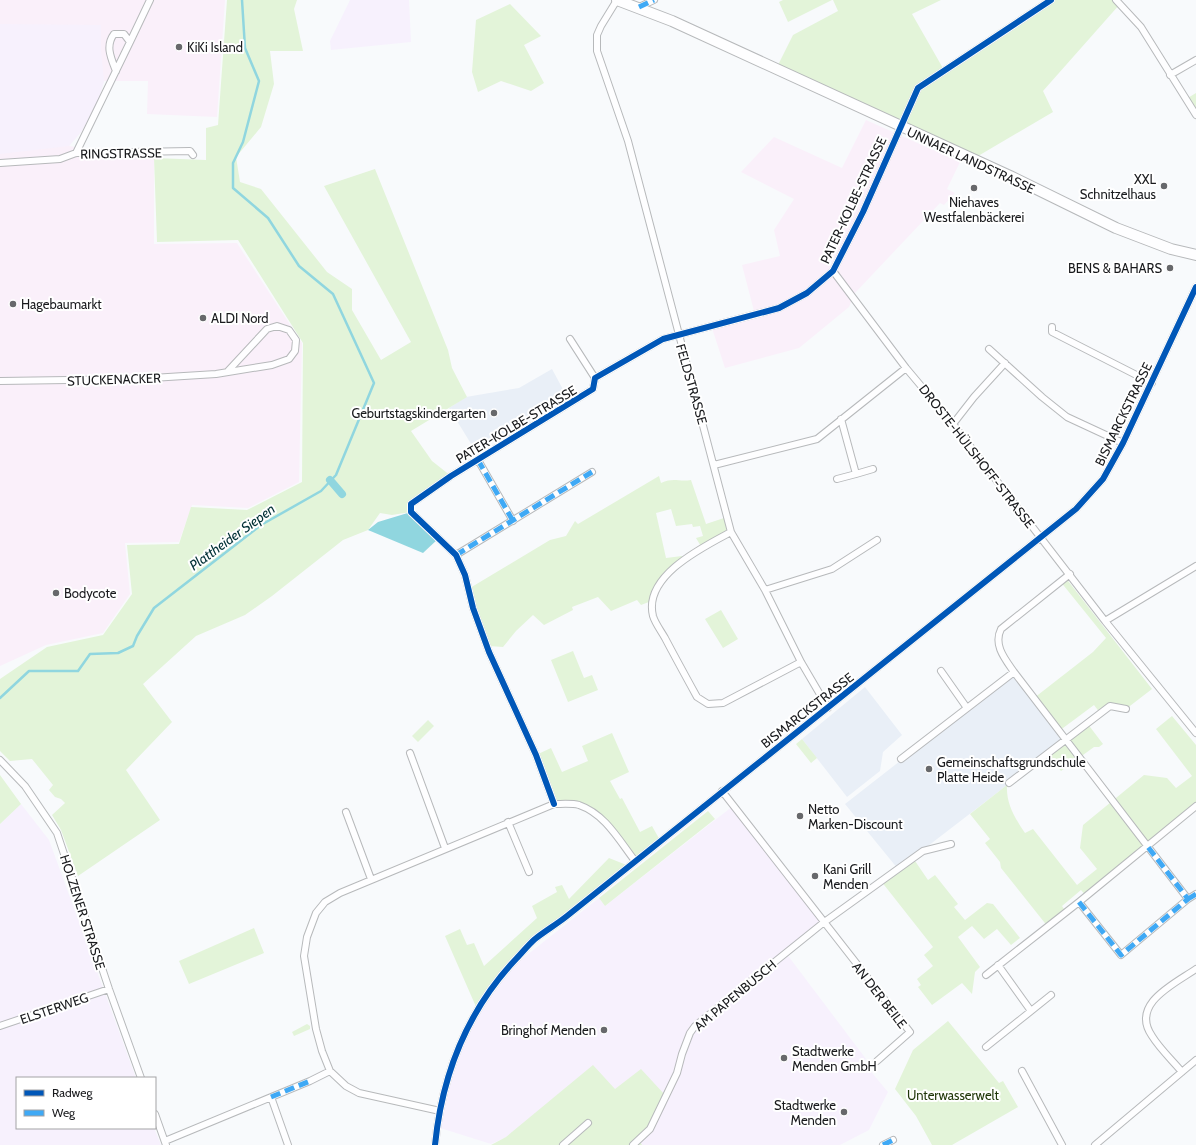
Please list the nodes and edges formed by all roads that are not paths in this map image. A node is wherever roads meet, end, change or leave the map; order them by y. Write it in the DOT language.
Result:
graph roads {
  1 [pos="150,0"];
  2 [pos="617,0"];
  3 [pos="654,0"];
  4 [pos="1051,0"];
  5 [pos="1116,0"];
  6 [pos="639,7"];
  7 [pos="130,42"];
  8 [pos="1196,60"];
  9 [pos="116,71"];
  10 [pos="1170,75"];
  11 [pos="1196,115"];
  12 [pos="900,127"];
  13 [pos="76,153"];
  14 [pos="193,155"];
  15 [pos="0,163"];
  16 [pos="1196,255"];
  17 [pos="833,271"];
  18 [pos="1196,287"];
  19 [pos="1052,327"];
  20 [pos="678,334"];
  21 [pos="570,339"];
  22 [pos="989,349"];
  23 [pos="1006,363"];
  24 [pos="906,368"];
  25 [pos="228,371"];
  26 [pos="595,378"];
  27 [pos="0,381"];
  28 [pos="1152,383"];
  29 [pos="841,419"];
  30 [pos="953,424"];
  31 [pos="1123,443"];
  32 [pos="478,460"];
  33 [pos="714,465"];
  34 [pos="873,469"];
  35 [pos="592,472"];
  36 [pos="856,474"];
  37 [pos="837,479"];
  38 [pos="512,521"];
  39 [pos="730,532"];
  40 [pos="1042,538"];
  41 [pos="877,540"];
  42 [pos="456,555"];
  43 [pos="1196,566"];
  44 [pos="1070,574"];
  45 [pos="765,590"];
  46 [pos="1105,621"];
  47 [pos="800,662"];
  48 [pos="941,671"];
  49 [pos="1014,672"];
  50 [pos="828,708"];
  51 [pos="967,708"];
  52 [pos="1126,709"];
  53 [pos="1196,733"];
  54 [pos="1066,740"];
  55 [pos="410,753"];
  56 [pos="901,759"];
  57 [pos="0,760"];
  58 [pos="1009,783"];
  59 [pos="722,791"];
  60 [pos="554,804"];
  61 [pos="1196,806"];
  62 [pos="346,812"];
  63 [pos="508,822"];
  64 [pos="951,844"];
  65 [pos="1148,847"];
  66 [pos="445,848"];
  67 [pos="635,861"];
  68 [pos="529,872"];
  69 [pos="371,879"];
  70 [pos="1196,894"];
  71 [pos="1188,899"];
  72 [pos="1080,902"];
  73 [pos="823,923"];
  74 [pos="998,965"];
  75 [pos="1196,969"];
  76 [pos="986,974"];
  77 [pos="109,989"];
  78 [pos="1050,995"];
  79 [pos="1032,1011"];
  80 [pos="0,1026"];
  81 [pos="986,1047"];
  82 [pos="1196,1060"];
  83 [pos="877,1061"];
  84 [pos="330,1071"];
  85 [pos="1022,1071"];
  86 [pos="1182,1072"];
  87 [pos="141,1077"];
  88 [pos="270,1097"];
  89 [pos="440,1111"];
  90 [pos="156,1117"];
  91 [pos="588,1123"];
  92 [pos="893,1140"];
  93 [pos="166,1143"];
  94 [pos="288,1145"];
  95 [pos="435,1145"];
  96 [pos="563,1145"];
  97 [pos="633,1145"];
  98 [pos="883,1145"];
  99 [pos="1062,1145"];
  100 [pos="1095,1145"];
  1 -- 7 [label="street"];
  2 -- 6 [label="main road, UNNAER LANDSTRASSE"];
  2 -- 20 [label="street, FELDSTRASSE"];
  3 -- 6 [label="street"];
  4 -- 12 [label="street, PATER-KOLBE-STRASSE"];
  5 -- 10 [label="street"];
  6 -- 12 [label="main road, UNNAER LANDSTRASSE"];
  7 -- 9 [label="street"];
  7 -- 9 [label="street"];
  8 -- 10 [label="street"];
  9 -- 13 [label="street"];
  10 -- 11 [label="street"];
  12 -- 16 [label="main road, UNNAER LANDSTRASSE"];
  12 -- 17 [label="street, PATER-KOLBE-STRASSE"];
  13 -- 14 [label="street, RINGSTRASSE"];
  13 -- 15 [label="street, RINGSTRASSE"];
  17 -- 20 [label="street, PATER-KOLBE-STRASSE"];
  17 -- 24 [label="street, DROSTE-HÜLSHOFF-STRASSE"];
  18 -- 28 [label="street, BISMARCKSTRASSE"];
  19 -- 28 [label="street"];
  20 -- 26 [label="street, PATER-KOLBE-STRASSE"];
  20 -- 33 [label="street, FELDSTRASSE"];
  21 -- 26 [label="street"];
  22 -- 23 [label="street"];
  23 -- 30 [label="street"];
  23 -- 31 [label="street"];
  24 -- 29 [label="street"];
  24 -- 30 [label="street, DROSTE-HÜLSHOFF-STRASSE"];
  25 -- 25 [label="street, STUCKENACKER"];
  25 -- 27 [label="street, STUCKENACKER"];
  26 -- 32 [label="street, PATER-KOLBE-STRASSE"];
  28 -- 31 [label="street, BISMARCKSTRASSE"];
  29 -- 33 [label="street"];
  29 -- 36 [label="street"];
  30 -- 40 [label="street, DROSTE-HÜLSHOFF-STRASSE"];
  31 -- 40 [label="street, BISMARCKSTRASSE"];
  32 -- 38 [label="street"];
  32 -- 42 [label="street, PATER-KOLBE-STRASSE"];
  33 -- 39 [label="street, FELDSTRASSE"];
  34 -- 36 [label="street"];
  35 -- 38 [label="street"];
  36 -- 37 [label="street"];
  38 -- 42 [label="street"];
  39 -- 45 [label="street, FELDSTRASSE"];
  39 -- 47 [label="street"];
  40 -- 44 [label="street, DROSTE-HÜLSHOFF-STRASSE"];
  40 -- 50 [label="street, BISMARCKSTRASSE"];
  41 -- 45 [label="street"];
  42 -- 60 [label="street, PATER-KOLBE-STRASSE"];
  43 -- 46 [label="street"];
  44 -- 46 [label="street, DROSTE-HÜLSHOFF-STRASSE"];
  44 -- 49 [label="street"];
  45 -- 47 [label="street, FELDSTRASSE"];
  46 -- 53 [label="street, DROSTE-HÜLSHOFF-STRASSE"];
  47 -- 50 [label="street, FELDSTRASSE"];
  48 -- 51 [label="street"];
  49 -- 51 [label="street"];
  49 -- 54 [label="street"];
  50 -- 59 [label="street, BISMARCKSTRASSE"];
  51 -- 56 [label="street"];
  52 -- 54 [label="street"];
  54 -- 58 [label="street"];
  54 -- 65 [label="street"];
  55 -- 66 [label="street"];
  57 -- 77 [label="street, HOLZENER STRASSE"];
  59 -- 67 [label="street, BISMARCKSTRASSE"];
  59 -- 73 [label="street"];
  60 -- 63 [label="street"];
  60 -- 67 [label="street"];
  61 -- 65 [label="street"];
  62 -- 69 [label="street"];
  63 -- 66 [label="street"];
  63 -- 68 [label="street"];
  64 -- 73 [label="street, AM PAPENBUSCH"];
  65 -- 71 [label="street"];
  65 -- 72 [label="street"];
  66 -- 69 [label="street"];
  67 -- 89 [label="street, BISMARCKSTRASSE"];
  69 -- 84 [label="street"];
  70 -- 71 [label="street"];
  71 -- 72 [label="street"];
  72 -- 74 [label="street"];
  73 -- 83 [label="street, AN DER BEILE"];
  73 -- 97 [label="street, AM PAPENBUSCH"];
  74 -- 76 [label="street"];
  74 -- 79 [label="street"];
  75 -- 86 [label="street"];
  77 -- 80 [label="street, ELSTERWEG"];
  77 -- 87 [label="street, HOLZENER STRASSE"];
  78 -- 79 [label="street"];
  79 -- 81 [label="street"];
  82 -- 86 [label="street"];
  84 -- 88 [label="street"];
  84 -- 89 [label="street"];
  85 -- 99 [label="street"];
  86 -- 100 [label="street"];
  88 -- 93 [label="street"];
  88 -- 94 [label="street"];
  89 -- 95 [label="street, BISMARCKSTRASSE"];
  90 -- 93 [label="street"];
  91 -- 96 [label="street"];
  92 -- 98 [label="street"];
}
